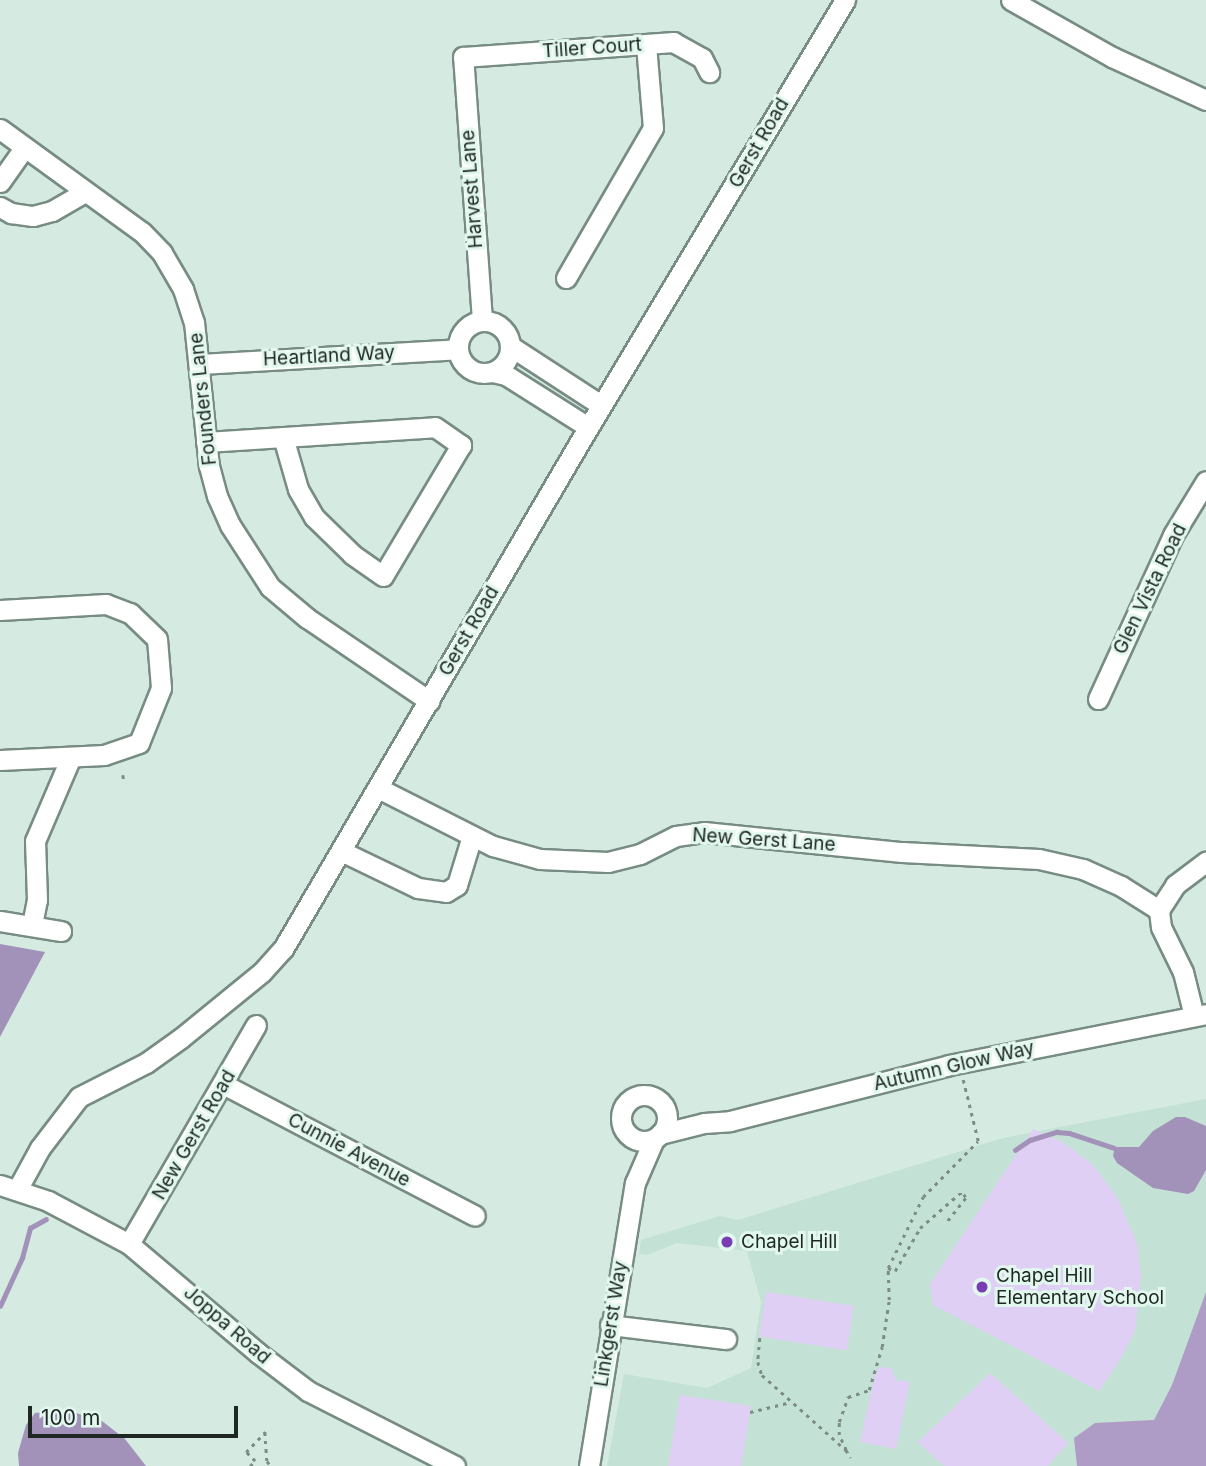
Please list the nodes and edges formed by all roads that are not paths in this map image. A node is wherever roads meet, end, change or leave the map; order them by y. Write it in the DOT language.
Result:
graph roads {
  1 [pos="845,0"];
  2 [pos="1011,0"];
  3 [pos="646,44"];
  4 [pos="463,57"];
  5 [pos="709,72"];
  6 [pos="1206,100"];
  7 [pos="0,129"];
  8 [pos="24,148"];
  9 [pos="0,182"];
  10 [pos="85,192"];
  11 [pos="0,207"];
  12 [pos="566,278"];
  13 [pos="482,320"];
  14 [pos="510,346"];
  15 [pos="458,349"];
  16 [pos="200,363"];
  17 [pos="492,372"];
  18 [pos="601,405"];
  19 [pos="588,427"];
  20 [pos="283,437"];
  21 [pos="206,442"];
  22 [pos="1206,481"];
  23 [pos="0,610"];
  24 [pos="1098,699"];
  25 [pos="429,701"];
  26 [pos="71,757"];
  27 [pos="0,761"];
  28 [pos="378,788"];
  29 [pos="472,836"];
  30 [pos="341,851"];
  31 [pos="1206,862"];
  32 [pos="1158,910"];
  33 [pos="0,921"];
  34 [pos="32,925"];
  35 [pos="61,931"];
  36 [pos="1200,1015"];
  37 [pos="256,1025"];
  38 [pos="223,1084"];
  39 [pos="665,1110"];
  40 [pos="704,1123"];
  41 [pos="657,1136"];
  42 [pos="630,1137"];
  43 [pos="635,1182"];
  44 [pos="9,1188"];
  45 [pos="475,1216"];
  46 [pos="130,1244"];
  47 [pos="610,1325"];
  48 [pos="726,1339"];
  49 [pos="455,1466"];
  50 [pos="589,1466"];
  1 -- 18 [label="street, Gerst Road"];
  2 -- 6 [label="street"];
  3 -- 4 [label="street, Tiller Court"];
  3 -- 5 [label="street, Tiller Court"];
  3 -- 12 [label="street"];
  4 -- 13 [label="street, Harvest Lane"];
  7 -- 8 [label="street, Founders Lane"];
  8 -- 9 [label="street"];
  8 -- 10 [label="street, Founders Lane"];
  10 -- 11 [label="street"];
  10 -- 16 [label="street, Founders Lane"];
  13 -- 14 [label="street"];
  13 -- 15 [label="street"];
  14 -- 17 [label="street"];
  14 -- 18 [label="street"];
  15 -- 16 [label="street, Heartland Way"];
  15 -- 17 [label="street"];
  16 -- 21 [label="street, Founders Lane"];
  17 -- 19 [label="street"];
  18 -- 19 [label="street, Gerst Road"];
  19 -- 25 [label="street, Gerst Road"];
  20 -- 20 [label="street"];
  20 -- 21 [label="street"];
  21 -- 25 [label="street, Founders Lane"];
  22 -- 24 [label="street, Glen Vista Road"];
  23 -- 26 [label="street"];
  25 -- 28 [label="street, Gerst Road"];
  26 -- 27 [label="street"];
  26 -- 34 [label="street"];
  28 -- 29 [label="street, New Gerst Lane"];
  28 -- 30 [label="street, Gerst Road"];
  29 -- 30 [label="street"];
  29 -- 32 [label="street, New Gerst Lane"];
  30 -- 44 [label="street, Gerst Road"];
  31 -- 32 [label="street"];
  32 -- 36 [label="street"];
  33 -- 34 [label="street"];
  34 -- 35 [label="street"];
  36 -- 40 [label="street, Autumn Glow Way"];
  37 -- 38 [label="street, New Gerst Road"];
  38 -- 45 [label="street, Cunnie Avenue"];
  38 -- 46 [label="street, New Gerst Road"];
  39 -- 40 [label="street, Autumn Glow Way"];
  39 -- 41 [label="street"];
  39 -- 42 [label="street"];
  40 -- 41 [label="street, Autumn Glow Way"];
  41 -- 42 [label="street"];
  41 -- 43 [label="street, Linkgerst Way"];
  42 -- 43 [label="street, Linkgerst Way"];
  43 -- 47 [label="street, Linkgerst Way"];
  44 -- 46 [label="street, Joppa Road"];
  46 -- 49 [label="street, Joppa Road"];
  47 -- 48 [label="street"];
  47 -- 50 [label="street, Linkgerst Way"];
}
